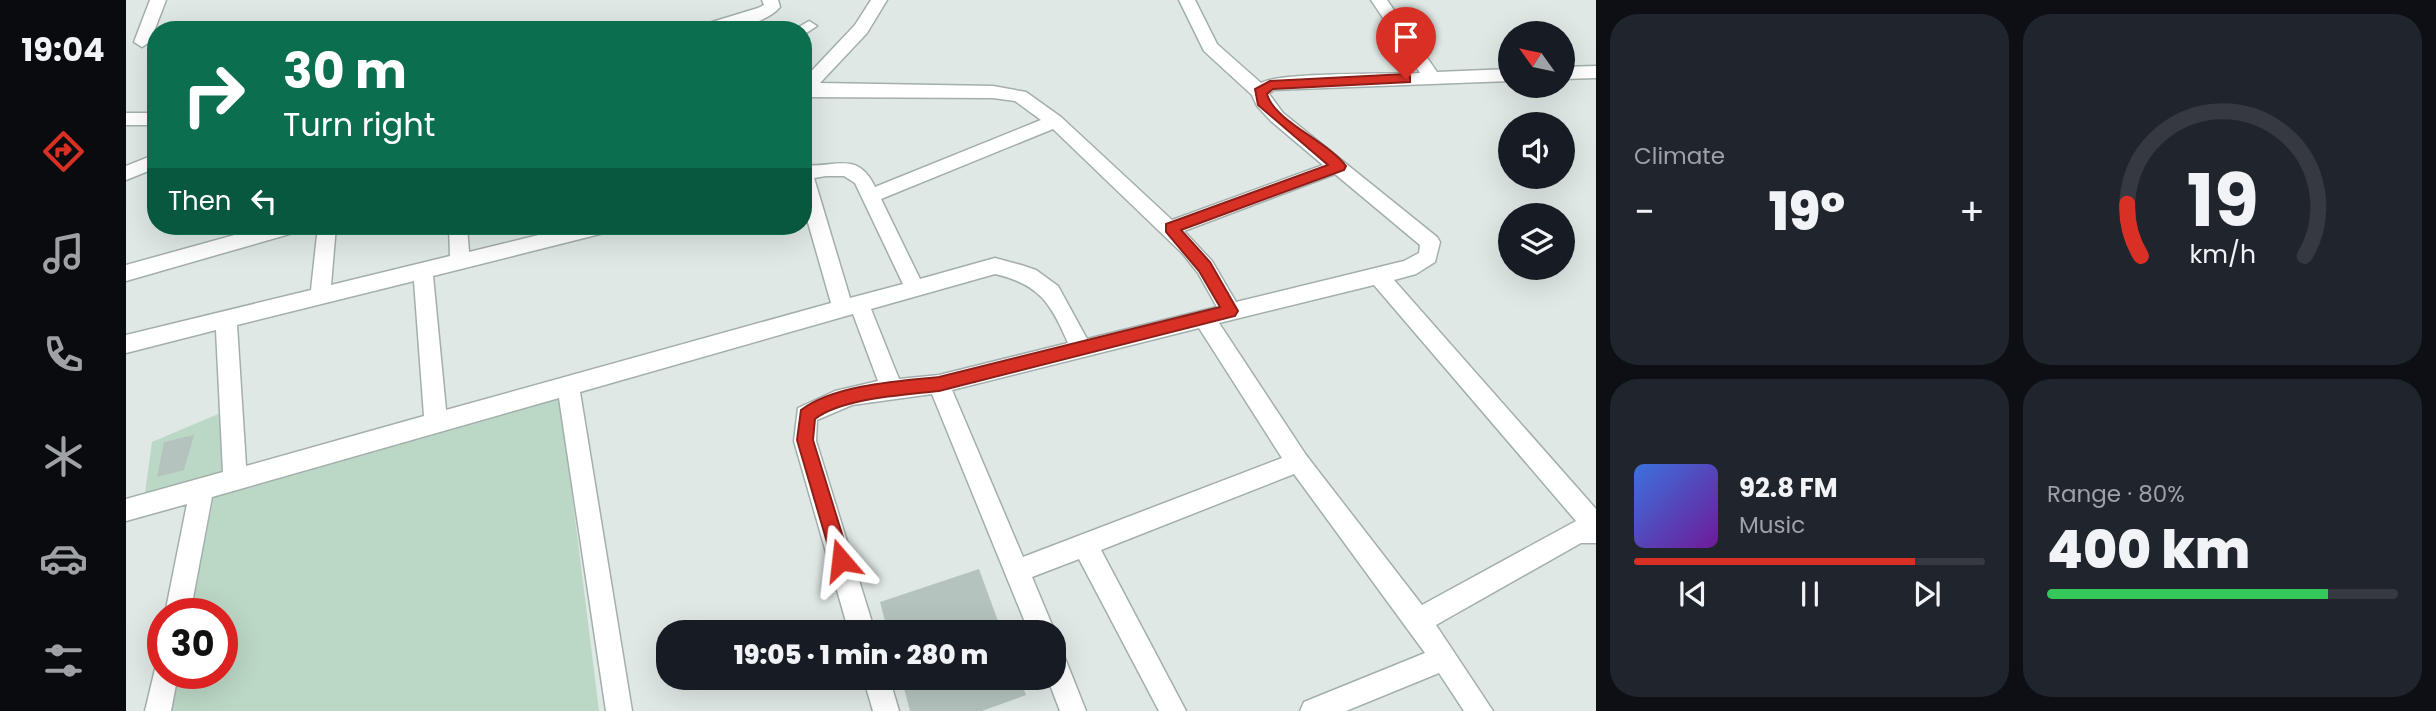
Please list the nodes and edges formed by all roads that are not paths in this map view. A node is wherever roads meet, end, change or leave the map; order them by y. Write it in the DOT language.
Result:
graph roads {
  1 [pos="158,0"];
  2 [pos="770,0"];
  3 [pos="879,0"];
  4 [pos="1187,0"];
  5 [pos="1379,0"];
  6 [pos="150,21"];
  7 [pos="734,21"];
  8 [pos="1596,72"];
  9 [pos="1575,73"];
  10 [pos="1498,75"];
  11 [pos="1433,78"];
  12 [pos="812,81"];
  13 [pos="812,90"];
  14 [pos="1260,92"];
  15 [pos="126,119"];
  16 [pos="147,119"];
  17 [pos="1055,121"];
  18 [pos="147,164"];
  19 [pos="1339,166"];
  20 [pos="812,172"];
  21 [pos="126,173"];
  22 [pos="812,196"];
  23 [pos="870,196"];
  24 [pos="1171,228"];
  25 [pos="261,235"];
  26 [pos="326,235"];
  27 [pos="459,235"];
  28 [pos="567,235"];
  29 [pos="460,261"];
  30 [pos="423,270"];
  31 [pos="126,273"];
  32 [pos="1377,274"];
  33 [pos="915,289"];
  34 [pos="320,296"];
  35 [pos="851,307"];
  36 [pos="1230,311"];
  37 [pos="1203,317"];
  38 [pos="226,319"];
  39 [pos="126,344"];
  40 [pos="1080,348"];
  41 [pos="939,384"];
  42 [pos="568,386"];
  43 [pos="892,389"];
  44 [pos="436,423"];
  45 [pos="1298,462"];
  46 [pos="235,479"];
  47 [pos="202,488"];
  48 [pos="126,510"];
  49 [pos="1596,529"];
  50 [pos="1085,545"];
  51 [pos="1017,572"];
  52 [pos="180,598"];
  53 [pos="859,620"];
  54 [pos="1037,620"];
  55 [pos="1418,621"];
  56 [pos="1445,658"];
  57 [pos="162,689"];
  58 [pos="880,690"];
  59 [pos="1065,690"];
  60 [pos="158,711"];
  61 [pos="619,711"];
  62 [pos="886,711"];
  63 [pos="1073,711"];
  64 [pos="1173,711"];
  65 [pos="1313,711"];
  66 [pos="1480,711"];
  1 -- 6 [label="street"];
  2 -- 7 [label="street"];
  3 -- 12 [label="street"];
  4 -- 14 [label="street"];
  5 -- 11 [label="street"];
  8 -- 9 [label="street"];
  10 -- 11 [label="street"];
  11 -- 14 [label="street"];
  13 -- 17 [label="street"];
  14 -- 19 [label="street"];
  15 -- 16 [label="street"];
  17 -- 23 [label="street"];
  17 -- 24 [label="street"];
  18 -- 21 [label="street"];
  19 -- 24 [label="street"];
  19 -- 32 [label="street"];
  20 -- 23 [label="street"];
  22 -- 35 [label="street"];
  23 -- 33 [label="street"];
  24 -- 36 [label="street"];
  25 -- 31 [label="street"];
  26 -- 34 [label="street"];
  27 -- 29 [label="street"];
  28 -- 29 [label="street"];
  29 -- 30 [label="street"];
  30 -- 34 [label="street"];
  30 -- 44 [label="street"];
  32 -- 36 [label="street"];
  32 -- 49 [label="street"];
  33 -- 35 [label="street"];
  33 -- 40 [label="street"];
  34 -- 38 [label="street"];
  35 -- 42 [label="street"];
  35 -- 43 [label="street"];
  36 -- 37 [label="street"];
  37 -- 40 [label="street"];
  37 -- 45 [label="street"];
  38 -- 39 [label="street"];
  38 -- 46 [label="street"];
  40 -- 41 [label="street"];
  41 -- 43 [label="street"];
  41 -- 51 [label="street"];
  42 -- 44 [label="street"];
  42 -- 61 [label="street"];
  43 -- 53 [label="street"];
  44 -- 46 [label="street"];
  45 -- 50 [label="street"];
  45 -- 55 [label="street"];
  46 -- 47 [label="street"];
  47 -- 48 [label="street"];
  47 -- 52 [label="street"];
  49 -- 55 [label="street"];
  50 -- 51 [label="street"];
  50 -- 64 [label="street"];
  51 -- 54 [label="street"];
  55 -- 56 [label="street"];
  56 -- 65 [label="street"];
  56 -- 66 [label="street"];
  57 -- 60 [label="street"];
  58 -- 62 [label="street"];
  59 -- 63 [label="street"];
}
